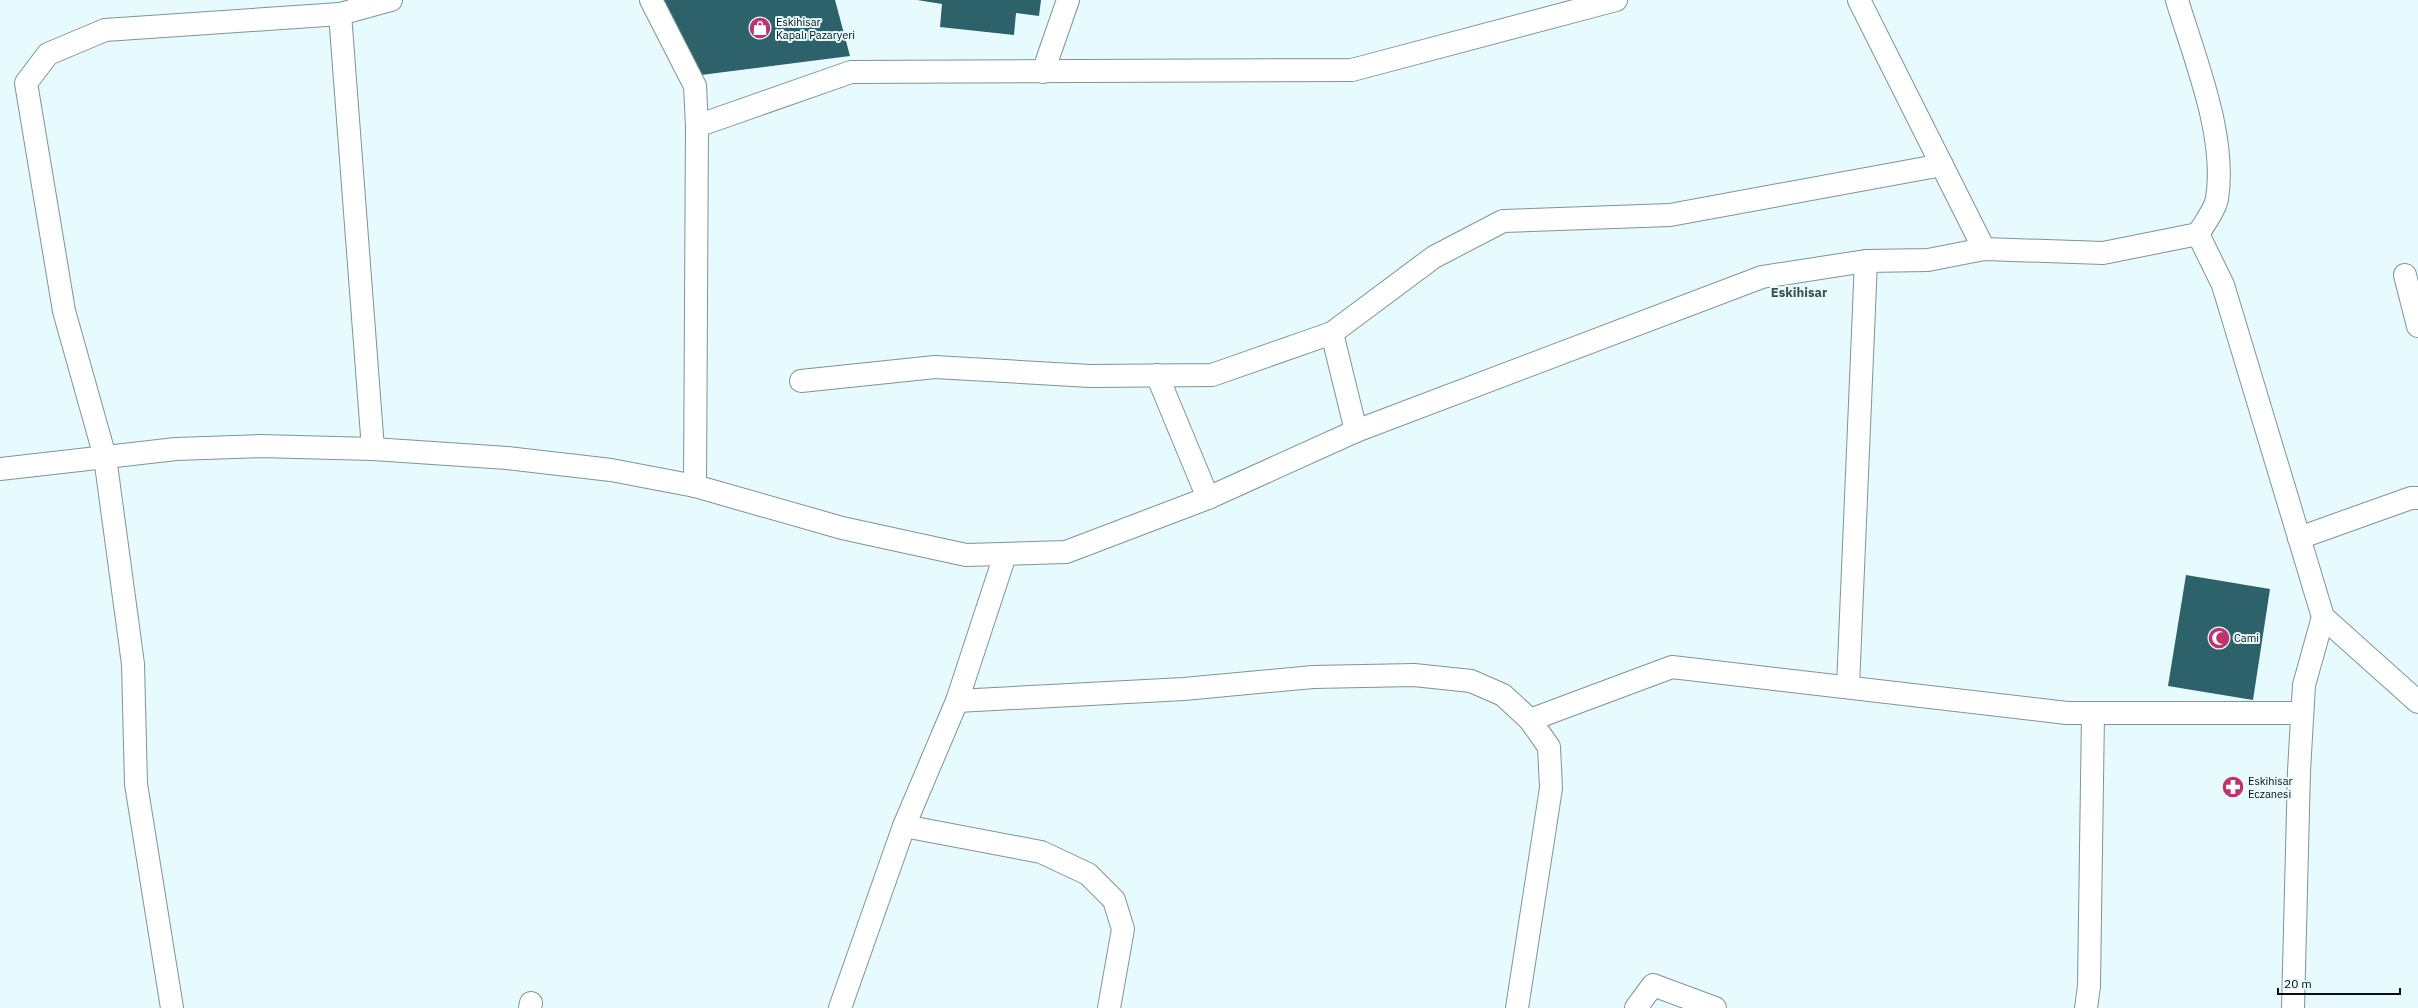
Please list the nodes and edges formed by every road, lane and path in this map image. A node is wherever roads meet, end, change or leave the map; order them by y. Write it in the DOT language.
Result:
graph roads {
  1 [pos="391,0"];
  2 [pos="651,0"];
  3 [pos="1068,0"];
  4 [pos="1616,0"];
  5 [pos="1860,0"];
  6 [pos="2177,0"];
  7 [pos="340,14"];
  8 [pos="1043,72"];
  9 [pos="697,126"];
  10 [pos="1942,165"];
  11 [pos="2198,234"];
  12 [pos="1984,249"];
  13 [pos="1866,261"];
  14 [pos="2405,275"];
  15 [pos="2418,326"];
  16 [pos="1332,333"];
  17 [pos="1157,375"];
  18 [pos="801,381"];
  19 [pos="1356,431"];
  20 [pos="373,449"];
  21 [pos="105,456"];
  22 [pos="0,469"];
  23 [pos="695,486"];
  24 [pos="1208,498"];
  25 [pos="2418,498"];
  26 [pos="2299,538"];
  27 [pos="1005,555"];
  28 [pos="2323,617"];
  29 [pos="1848,687"];
  30 [pos="957,701"];
  31 [pos="2418,702"];
  32 [pos="2093,713"];
  33 [pos="2302,713"];
  34 [pos="1530,720"];
  35 [pos="904,826"];
  36 [pos="172,1008"];
  37 [pos="840,1008"];
  38 [pos="1109,1008"];
  39 [pos="1517,1008"];
  40 [pos="1636,1008"];
  41 [pos="1715,1008"];
  42 [pos="2086,1008"];
  43 [pos="2293,1008"];
  1 -- 7 [label="street"];
  2 -- 9 [label="street"];
  3 -- 8 [label="street"];
  4 -- 8 [label="street"];
  5 -- 10 [label="street"];
  6 -- 11 [label="street"];
  7 -- 20 [label="street"];
  7 -- 21 [label="street"];
  8 -- 9 [label="street"];
  9 -- 23 [label="street"];
  10 -- 12 [label="street"];
  10 -- 16 [label="street"];
  11 -- 12 [label="street"];
  11 -- 26 [label="street"];
  12 -- 13 [label="street"];
  13 -- 19 [label="street"];
  13 -- 29 [label="street"];
  14 -- 15 [label="street"];
  16 -- 17 [label="street"];
  16 -- 19 [label="street"];
  17 -- 18 [label="street"];
  17 -- 24 [label="street"];
  19 -- 24 [label="street"];
  20 -- 21 [label="street"];
  20 -- 23 [label="street"];
  21 -- 22 [label="street"];
  21 -- 36 [label="street"];
  23 -- 27 [label="street"];
  24 -- 27 [label="street"];
  25 -- 26 [label="street"];
  26 -- 28 [label="street"];
  27 -- 30 [label="street"];
  28 -- 31 [label="street"];
  28 -- 33 [label="street"];
  29 -- 32 [label="street"];
  29 -- 34 [label="street"];
  30 -- 34 [label="street"];
  30 -- 35 [label="street"];
  32 -- 33 [label="street"];
  32 -- 42 [label="street"];
  33 -- 43 [label="street"];
  34 -- 39 [label="street"];
  35 -- 37 [label="street"];
  35 -- 38 [label="street"];
  40 -- 41 [label="street"];
}
